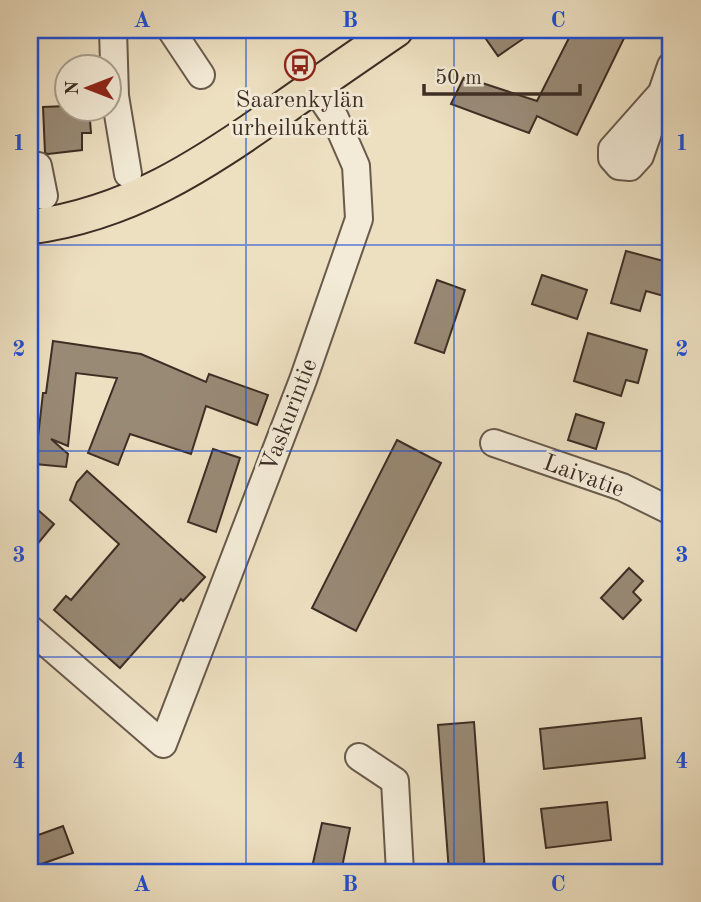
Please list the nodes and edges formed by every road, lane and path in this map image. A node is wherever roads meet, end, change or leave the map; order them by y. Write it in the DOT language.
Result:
graph roads {
  1 [pos="113,30"];
  2 [pos="171,30"];
  3 [pos="396,30"];
  4 [pos="671,66"];
  5 [pos="201,75"];
  6 [pos="314,87"];
  7 [pos="659,96"];
  8 [pos="30,165"];
  9 [pos="128,174"];
  10 [pos="44,196"];
  11 [pos="30,227"];
  12 [pos="494,443"];
  13 [pos="671,511"];
  14 [pos="30,629"];
  15 [pos="359,757"];
  16 [pos="400,872"];
  1 -- 9 [label="street"];
  2 -- 5 [label="street"];
  3 -- 6 [label="main road"];
  4 -- 7 [label="street"];
  6 -- 11 [label="main road"];
  6 -- 14 [label="street, Vaskurintie"];
  8 -- 10 [label="street"];
  12 -- 13 [label="street, Laivatie"];
  15 -- 16 [label="street"];
}
